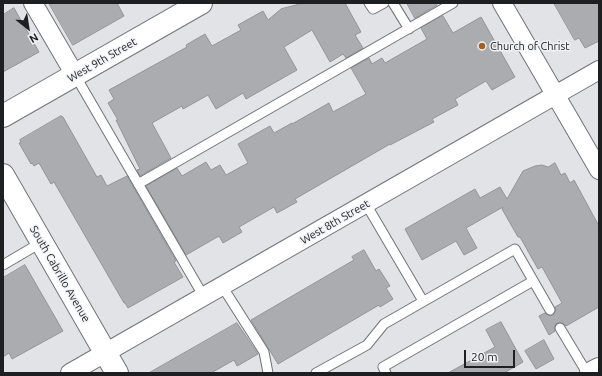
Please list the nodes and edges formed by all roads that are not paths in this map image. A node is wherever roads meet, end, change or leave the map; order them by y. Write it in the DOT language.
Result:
graph roads {
  1 [pos="33,3"];
  2 [pos="201,3"];
  3 [pos="369,3"];
  4 [pos="384,3"];
  5 [pos="393,3"];
  6 [pos="453,3"];
  7 [pos="502,3"];
  8 [pos="409,29"];
  9 [pos="599,70"];
  10 [pos="74,75"];
  11 [pos="555,95"];
  12 [pos="3,116"];
  13 [pos="599,170"];
  14 [pos="3,175"];
  15 [pos="138,184"];
  16 [pos="366,204"];
  17 [pos="42,242"];
  18 [pos="3,265"];
  19 [pos="533,281"];
  20 [pos="222,286"];
  21 [pos="204,296"];
  22 [pos="423,301"];
  23 [pos="550,310"];
  24 [pos="560,328"];
  25 [pos="105,353"];
  26 [pos="599,369"];
  27 [pos="70,373"];
  28 [pos="117,373"];
  29 [pos="268,373"];
  30 [pos="316,373"];
  31 [pos="386,373"];
  32 [pos="587,373"];
  33 [pos="591,373"];
  1 -- 10 [label="street"];
  2 -- 10 [label="street, West 9th Street"];
  3 -- 4 [label="lane"];
  5 -- 8 [label="lane"];
  6 -- 8 [label="lane"];
  7 -- 11 [label="street"];
  8 -- 15 [label="lane"];
  9 -- 11 [label="street, West 8th Street"];
  10 -- 12 [label="street, West 9th Street"];
  10 -- 15 [label="lane"];
  11 -- 13 [label="street"];
  11 -- 16 [label="street, West 8th Street"];
  14 -- 17 [label="street, South Cabrillo Avenue"];
  15 -- 21 [label="lane"];
  16 -- 20 [label="street, West 8th Street"];
  16 -- 22 [label="lane"];
  17 -- 18 [label="lane"];
  17 -- 25 [label="street, South Cabrillo Avenue"];
  19 -- 22 [label="lane"];
  19 -- 23 [label="lane"];
  19 -- 31 [label="lane"];
  20 -- 21 [label="street, West 8th Street"];
  20 -- 29 [label="lane"];
  21 -- 25 [label="street, West 8th Street"];
  22 -- 30 [label="lane"];
  24 -- 32 [label="lane"];
  25 -- 27 [label="street, West 8th Street"];
  25 -- 28 [label="street, South Cabrillo Avenue"];
  26 -- 33 [label="street"];
}
